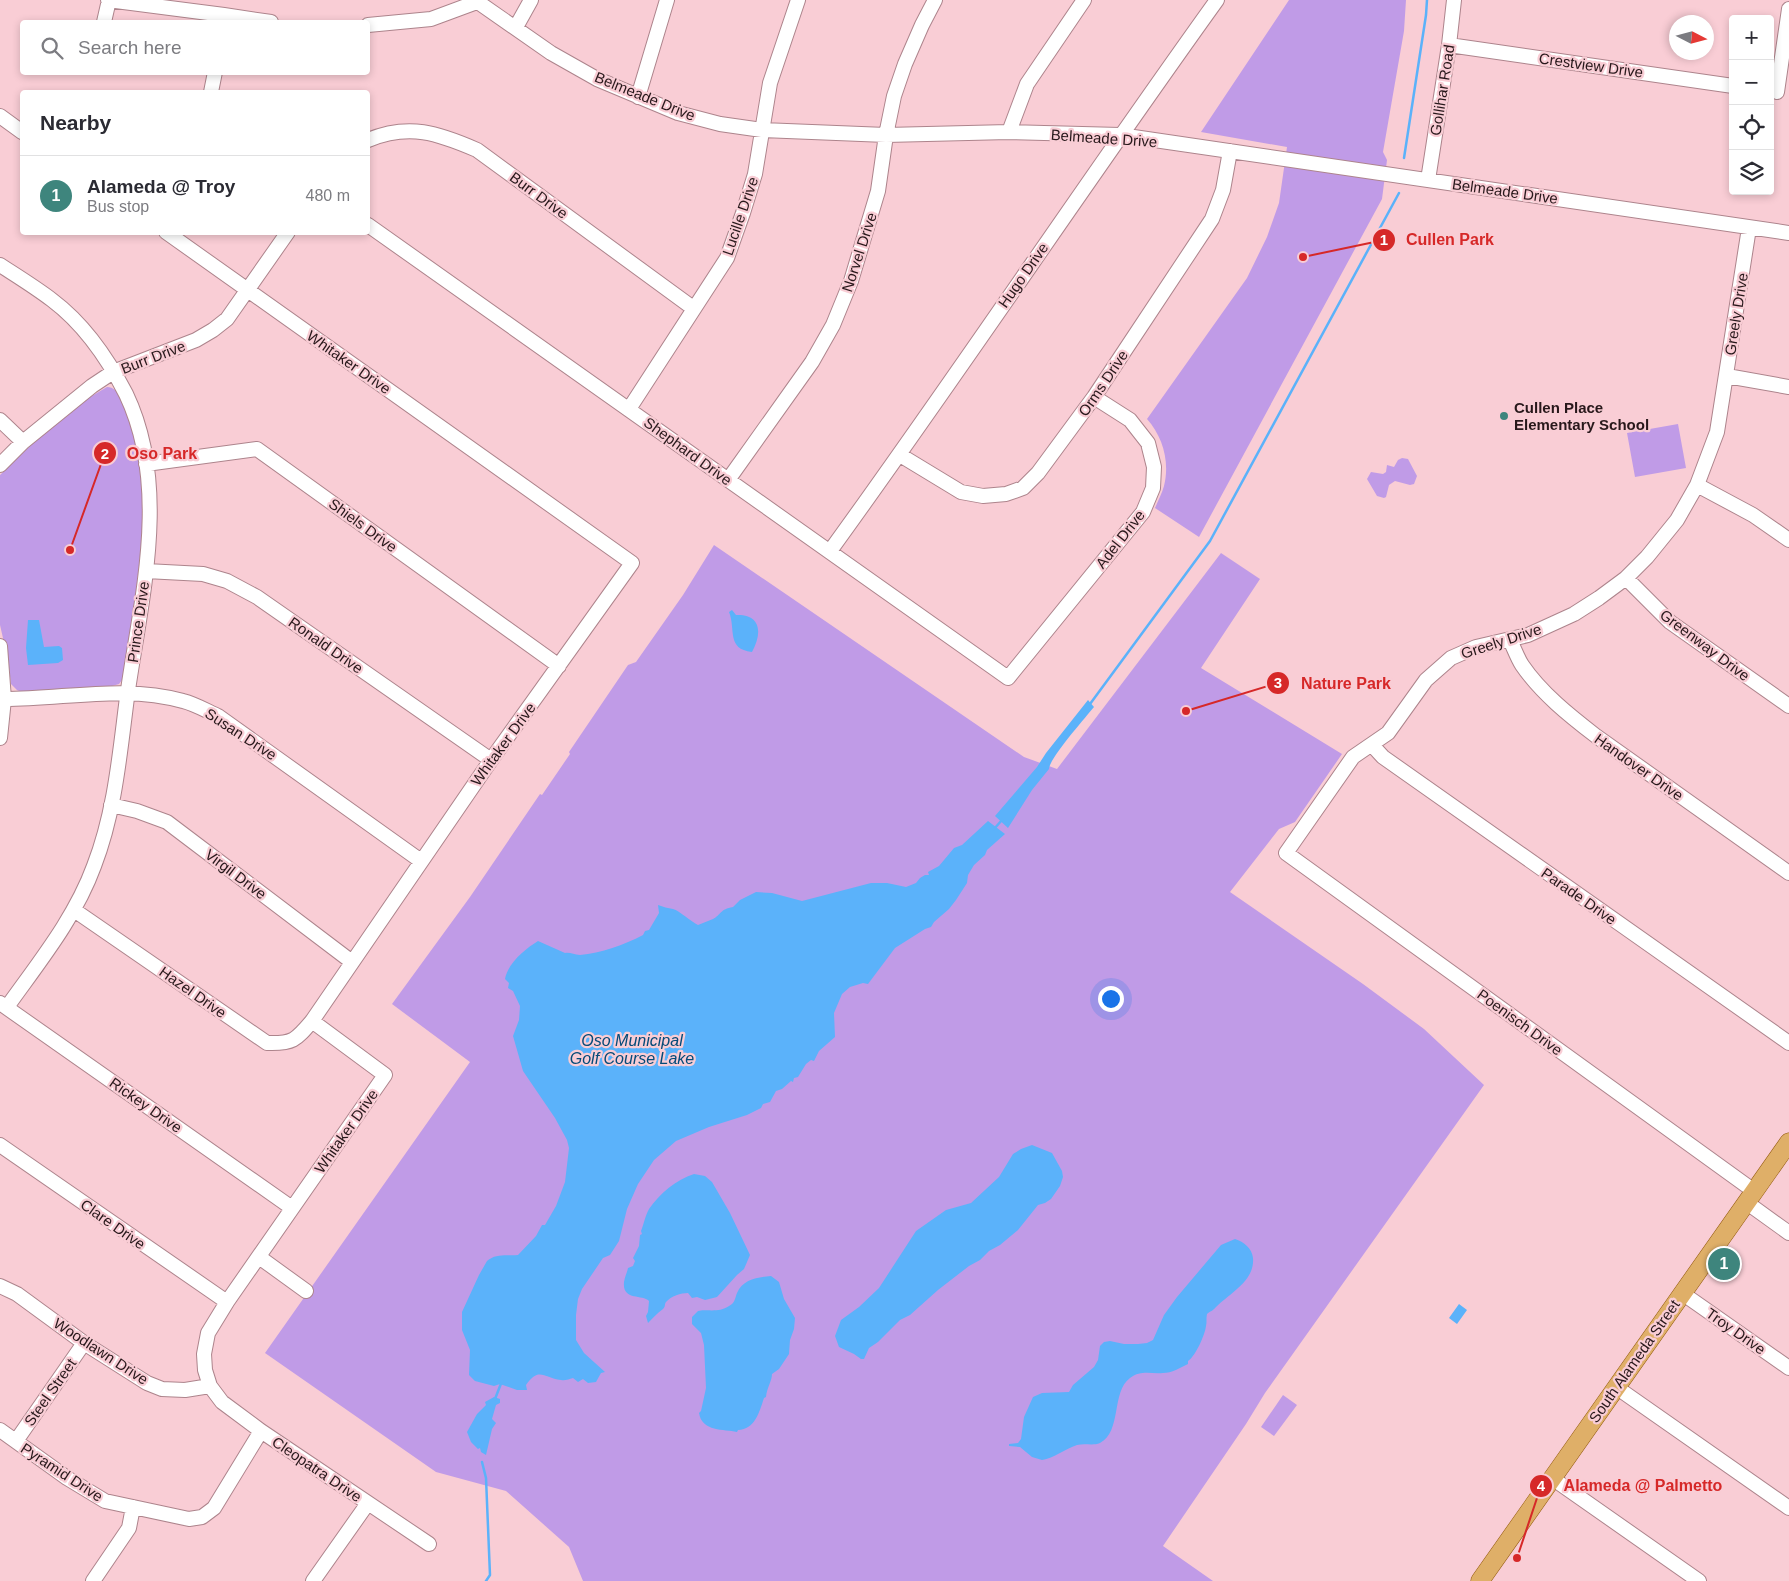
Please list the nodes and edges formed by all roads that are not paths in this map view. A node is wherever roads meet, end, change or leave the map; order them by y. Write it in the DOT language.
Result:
graph roads {
  1 [pos="108,0"];
  2 [pos="531,0"];
  3 [pos="667,0"];
  4 [pos="798,0"];
  5 [pos="935,0"];
  6 [pos="1084,0"];
  7 [pos="1217,0"];
  8 [pos="1454,0"];
  9 [pos="476,1"];
  10 [pos="1789,9"];
  11 [pos="224,19"];
  12 [pos="104,20"];
  13 [pos="240,20"];
  14 [pos="370,25"];
  15 [pos="516,27"];
  16 [pos="1449,45"];
  17 [pos="214,75"];
  18 [pos="1729,85"];
  19 [pos="211,90"];
  20 [pos="1779,92"];
  21 [pos="638,97"];
  22 [pos="0,116"];
  23 [pos="762,130"];
  24 [pos="20,131"];
  25 [pos="1009,132"];
  26 [pos="886,135"];
  27 [pos="1120,136"];
  28 [pos="370,139"];
  29 [pos="1230,152"];
  30 [pos="1428,180"];
  31 [pos="370,226"];
  32 [pos="1749,228"];
  33 [pos="1789,234"];
  34 [pos="170,235"];
  35 [pos="286,235"];
  36 [pos="0,265"];
  37 [pos="248,290"];
  38 [pos="693,308"];
  39 [pos="114,372"];
  40 [pos="1727,376"];
  41 [pos="1789,387"];
  42 [pos="1094,397"];
  43 [pos="629,409"];
  44 [pos="0,420"];
  45 [pos="23,442"];
  46 [pos="900,455"];
  47 [pos="146,464"];
  48 [pos="0,465"];
  49 [pos="728,480"];
  50 [pos="1697,485"];
  51 [pos="1789,540"];
  52 [pos="830,551"];
  53 [pos="146,571"];
  54 [pos="1626,578"];
  55 [pos="1510,640"];
  56 [pos="0,646"];
  57 [pos="559,666"];
  58 [pos="1008,678"];
  59 [pos="128,693"];
  60 [pos="2,699"];
  61 [pos="1789,706"];
  62 [pos="0,738"];
  63 [pos="1372,745"];
  64 [pos="491,760"];
  65 [pos="111,805"];
  66 [pos="1286,853"];
  67 [pos="421,861"];
  68 [pos="1789,873"];
  69 [pos="74,910"];
  70 [pos="352,962"];
  71 [pos="4,1005"];
  72 [pos="312,1021"];
  73 [pos="1789,1043"];
  74 [pos="1789,1142"];
  75 [pos="0,1145"];
  76 [pos="1750,1197"];
  77 [pos="292,1208"];
  78 [pos="1789,1233"];
  79 [pos="259,1257"];
  80 [pos="0,1286"];
  81 [pos="306,1291"];
  82 [pos="1682,1293"];
  83 [pos="227,1302"];
  84 [pos="84,1343"];
  85 [pos="1789,1368"];
  86 [pos="210,1386"];
  87 [pos="1616,1387"];
  88 [pos="0,1430"];
  89 [pos="261,1431"];
  90 [pos="16,1441"];
  91 [pos="1552,1478"];
  92 [pos="368,1503"];
  93 [pos="133,1507"];
  94 [pos="1789,1508"];
  95 [pos="429,1544"];
  96 [pos="93,1581"];
  97 [pos="313,1581"];
  98 [pos="1480,1581"];
  99 [pos="1699,1581"];
  1 -- 11 [label="street"];
  1 -- 12 [label="street"];
  2 -- 15 [label="street"];
  3 -- 21 [label="street"];
  4 -- 23 [label="street, Lucille Drive"];
  5 -- 26 [label="street, Norvel Drive"];
  6 -- 25 [label="street"];
  7 -- 27 [label="street, Hugo Drive"];
  8 -- 16 [label="street, Gollihar Road"];
  9 -- 14 [label="street"];
  9 -- 15 [label="street, Belmeade Drive"];
  10 -- 20 [label="street"];
  11 -- 13 [label="street"];
  15 -- 21 [label="street, Belmeade Drive"];
  16 -- 18 [label="street, Crestview Drive"];
  16 -- 30 [label="street, Gollihar Road"];
  17 -- 19 [label="street"];
  21 -- 23 [label="street, Belmeade Drive"];
  22 -- 24 [label="street"];
  23 -- 26 [label="street, Belmeade Drive"];
  23 -- 38 [label="street, Lucille Drive"];
  25 -- 26 [label="street, Belmeade Drive"];
  25 -- 27 [label="street, Belmeade Drive"];
  26 -- 49 [label="street, Norvel Drive"];
  27 -- 29 [label="street, Belmeade Drive"];
  27 -- 46 [label="street, Hugo Drive"];
  28 -- 38 [label="street, Burr Drive"];
  29 -- 30 [label="street, Belmeade Drive"];
  29 -- 42 [label="street, Orms Drive"];
  30 -- 32 [label="street, Belmeade Drive"];
  31 -- 43 [label="street, Shephard Drive"];
  32 -- 33 [label="street, Belmeade Drive"];
  32 -- 40 [label="street, Greely Drive"];
  34 -- 37 [label="street, Whitaker Drive"];
  35 -- 37 [label="street, Burr Drive"];
  36 -- 39 [label="street, Prince Drive"];
  37 -- 39 [label="street, Burr Drive"];
  37 -- 57 [label="street, Whitaker Drive"];
  38 -- 43 [label="street, Lucille Drive"];
  39 -- 45 [label="street, Burr Drive"];
  39 -- 47 [label="street, Prince Drive"];
  40 -- 41 [label="street"];
  40 -- 50 [label="street, Greely Drive"];
  42 -- 46 [label="street, Orms Drive"];
  42 -- 58 [label="street, Adel Drive"];
  43 -- 49 [label="street, Shephard Drive"];
  44 -- 45 [label="street"];
  45 -- 48 [label="street, Burr Drive"];
  46 -- 52 [label="street, Hugo Drive"];
  47 -- 53 [label="street, Prince Drive"];
  47 -- 57 [label="street, Shiels Drive"];
  49 -- 52 [label="street, Shephard Drive"];
  50 -- 51 [label="street"];
  50 -- 54 [label="street, Greely Drive"];
  52 -- 58 [label="street, Shephard Drive"];
  53 -- 59 [label="street, Prince Drive"];
  53 -- 64 [label="street, Ronald Drive"];
  54 -- 55 [label="street, Greely Drive"];
  54 -- 61 [label="street, Greenway Drive"];
  55 -- 63 [label="street, Greely Drive"];
  55 -- 68 [label="street, Handover Drive"];
  56 -- 60 [label="street"];
  57 -- 64 [label="street, Whitaker Drive"];
  59 -- 60 [label="street, Susan Drive"];
  59 -- 65 [label="street, Prince Drive"];
  59 -- 67 [label="street, Susan Drive"];
  60 -- 62 [label="street"];
  63 -- 66 [label="street, Greely Drive"];
  63 -- 73 [label="street, Parade Drive"];
  64 -- 67 [label="street, Whitaker Drive"];
  65 -- 69 [label="street, Prince Drive"];
  65 -- 70 [label="street, Virgil Drive"];
  66 -- 76 [label="street, Poenisch Drive"];
  67 -- 70 [label="street, Whitaker Drive"];
  69 -- 71 [label="street, Prince Drive"];
  69 -- 72 [label="street, Hazel Drive"];
  70 -- 72 [label="street, Whitaker Drive"];
  71 -- 77 [label="street, Rickey Drive"];
  72 -- 77 [label="street, Whitaker Drive"];
  74 -- 76 [label="main road, South Alameda Street"];
  75 -- 83 [label="street, Clare Drive"];
  76 -- 78 [label="street, Poenisch Drive"];
  76 -- 82 [label="main road, South Alameda Street"];
  77 -- 79 [label="street, Whitaker Drive"];
  79 -- 81 [label="street"];
  79 -- 83 [label="street, Whitaker Drive"];
  80 -- 84 [label="street, Woodlawn Drive"];
  82 -- 85 [label="street, Troy Drive"];
  82 -- 87 [label="main road, South Alameda Street"];
  83 -- 86 [label="street, Whitaker Drive"];
  84 -- 86 [label="street, Woodlawn Drive"];
  84 -- 90 [label="street, Steel Street"];
  86 -- 89 [label="street, Cleopatra Drive"];
  87 -- 91 [label="main road, South Alameda Street"];
  87 -- 94 [label="street"];
  88 -- 90 [label="street, Pyramid Drive"];
  89 -- 92 [label="street, Cleopatra Drive"];
  89 -- 93 [label="street, Pyramid Drive"];
  90 -- 93 [label="street, Pyramid Drive"];
  91 -- 98 [label="main road, South Alameda Street"];
  91 -- 99 [label="street"];
  92 -- 95 [label="street, Cleopatra Drive"];
  92 -- 97 [label="street"];
  93 -- 96 [label="street"];
}
